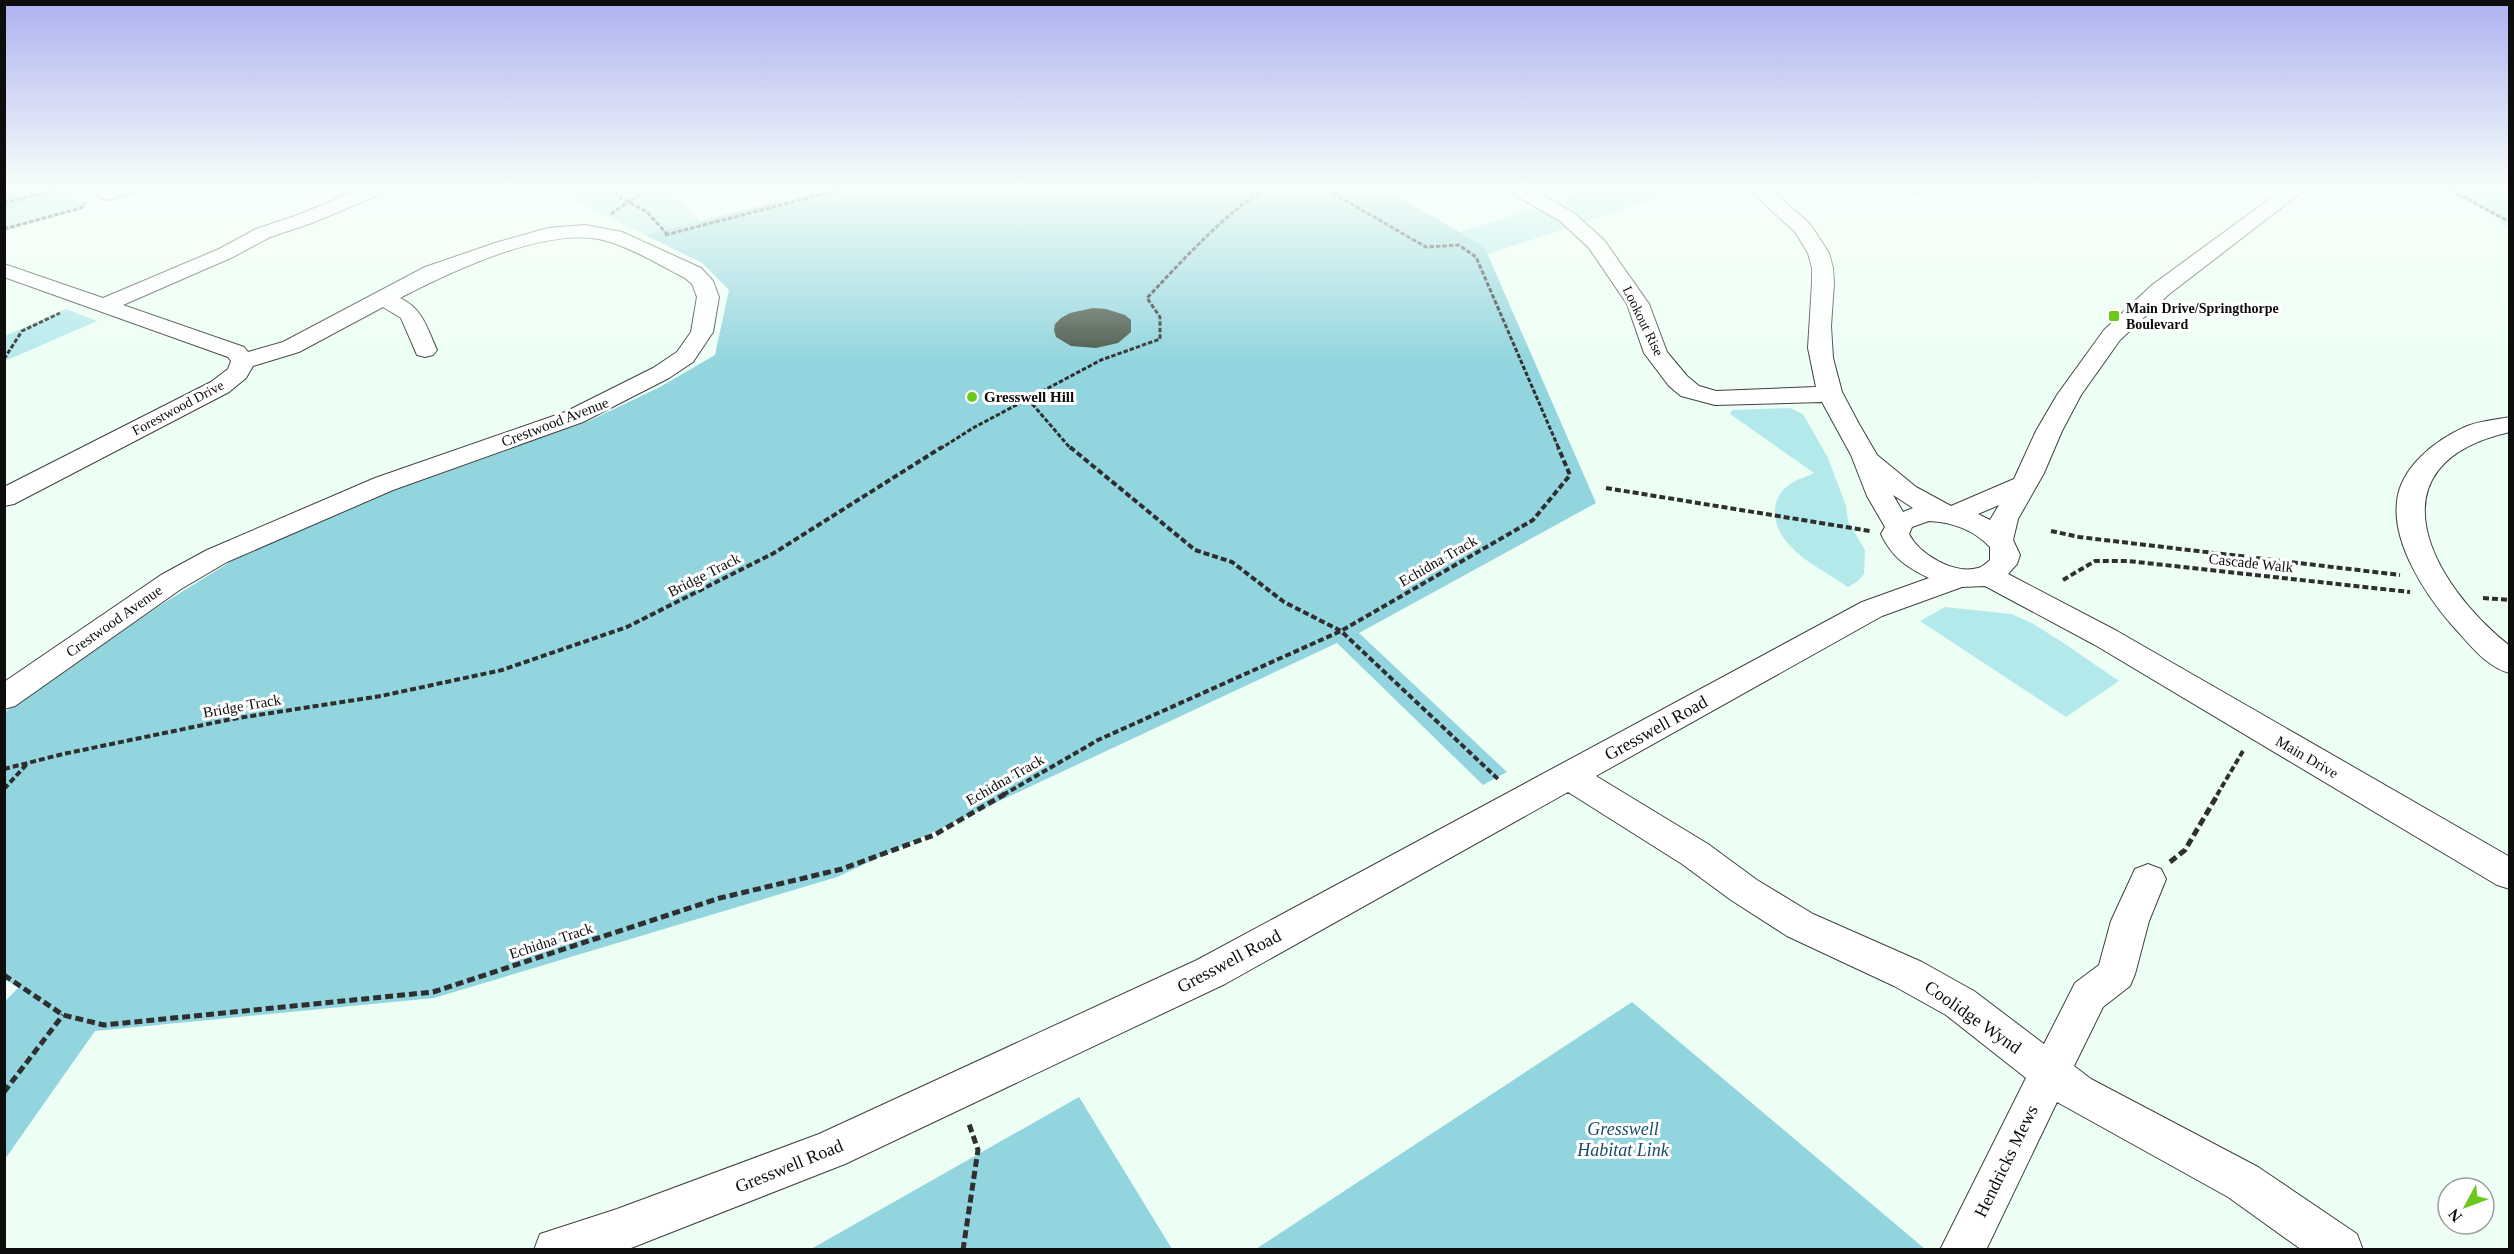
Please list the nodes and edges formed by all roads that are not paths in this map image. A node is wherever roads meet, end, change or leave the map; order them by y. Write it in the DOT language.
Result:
graph roads {
  1 [pos="239,246"];
  2 [pos="507,246"];
  3 [pos="639,246"];
  4 [pos="1598,246"];
  5 [pos="1816,246"];
  6 [pos="2219,246"];
  7 [pos="4,270"];
  8 [pos="380,299"];
  9 [pos="104,305"];
  10 [pos="425,350"];
  11 [pos="243,361"];
  12 [pos="1830,394"];
  13 [pos="2510,424"];
  14 [pos="1865,457"];
  15 [pos="2022,485"];
  16 [pos="4,498"];
  17 [pos="1947,514"];
  18 [pos="1899,537"];
  19 [pos="1988,563"];
  20 [pos="1872,609"];
  21 [pos="2510,663"];
  22 [pos="4,698"];
  23 [pos="1569,776"];
  24 [pos="2510,875"];
  25 [pos="2148,879"];
  26 [pos="2050,1073"];
  27 [pos="556,1250"];
  28 [pos="1962,1250"];
  29 [pos="2342,1250"];
  1 -- 9 [label="street"];
  2 -- 8 [label="street, Crestwood Avenue"];
  3 -- 22 [label="street, Crestwood Avenue"];
  4 -- 12 [label="street, Lookout Rise"];
  5 -- 12 [label="street"];
  6 -- 15 [label="street"];
  7 -- 9 [label="street"];
  8 -- 10 [label="street"];
  8 -- 11 [label="street, Crestwood Avenue"];
  9 -- 11 [label="street"];
  11 -- 16 [label="street, Forestwood Drive"];
  12 -- 14 [label="street"];
  13 -- 21 [label="street"];
  14 -- 17 [label="street"];
  14 -- 18 [label="street"];
  15 -- 17 [label="street"];
  15 -- 19 [label="street"];
  17 -- 18 [label="street"];
  17 -- 19 [label="street"];
  18 -- 19 [label="street"];
  18 -- 20 [label="street, Gresswell Road"];
  19 -- 20 [label="street, Gresswell Road"];
  19 -- 24 [label="street, Main Drive"];
  20 -- 23 [label="street, Gresswell Road"];
  23 -- 26 [label="street, Coolidge Wynd"];
  23 -- 27 [label="street, Gresswell Road"];
  25 -- 26 [label="street, Hendricks Mews"];
  26 -- 28 [label="street, Hendricks Mews"];
  26 -- 29 [label="street, Coolidge Wynd"];
}
